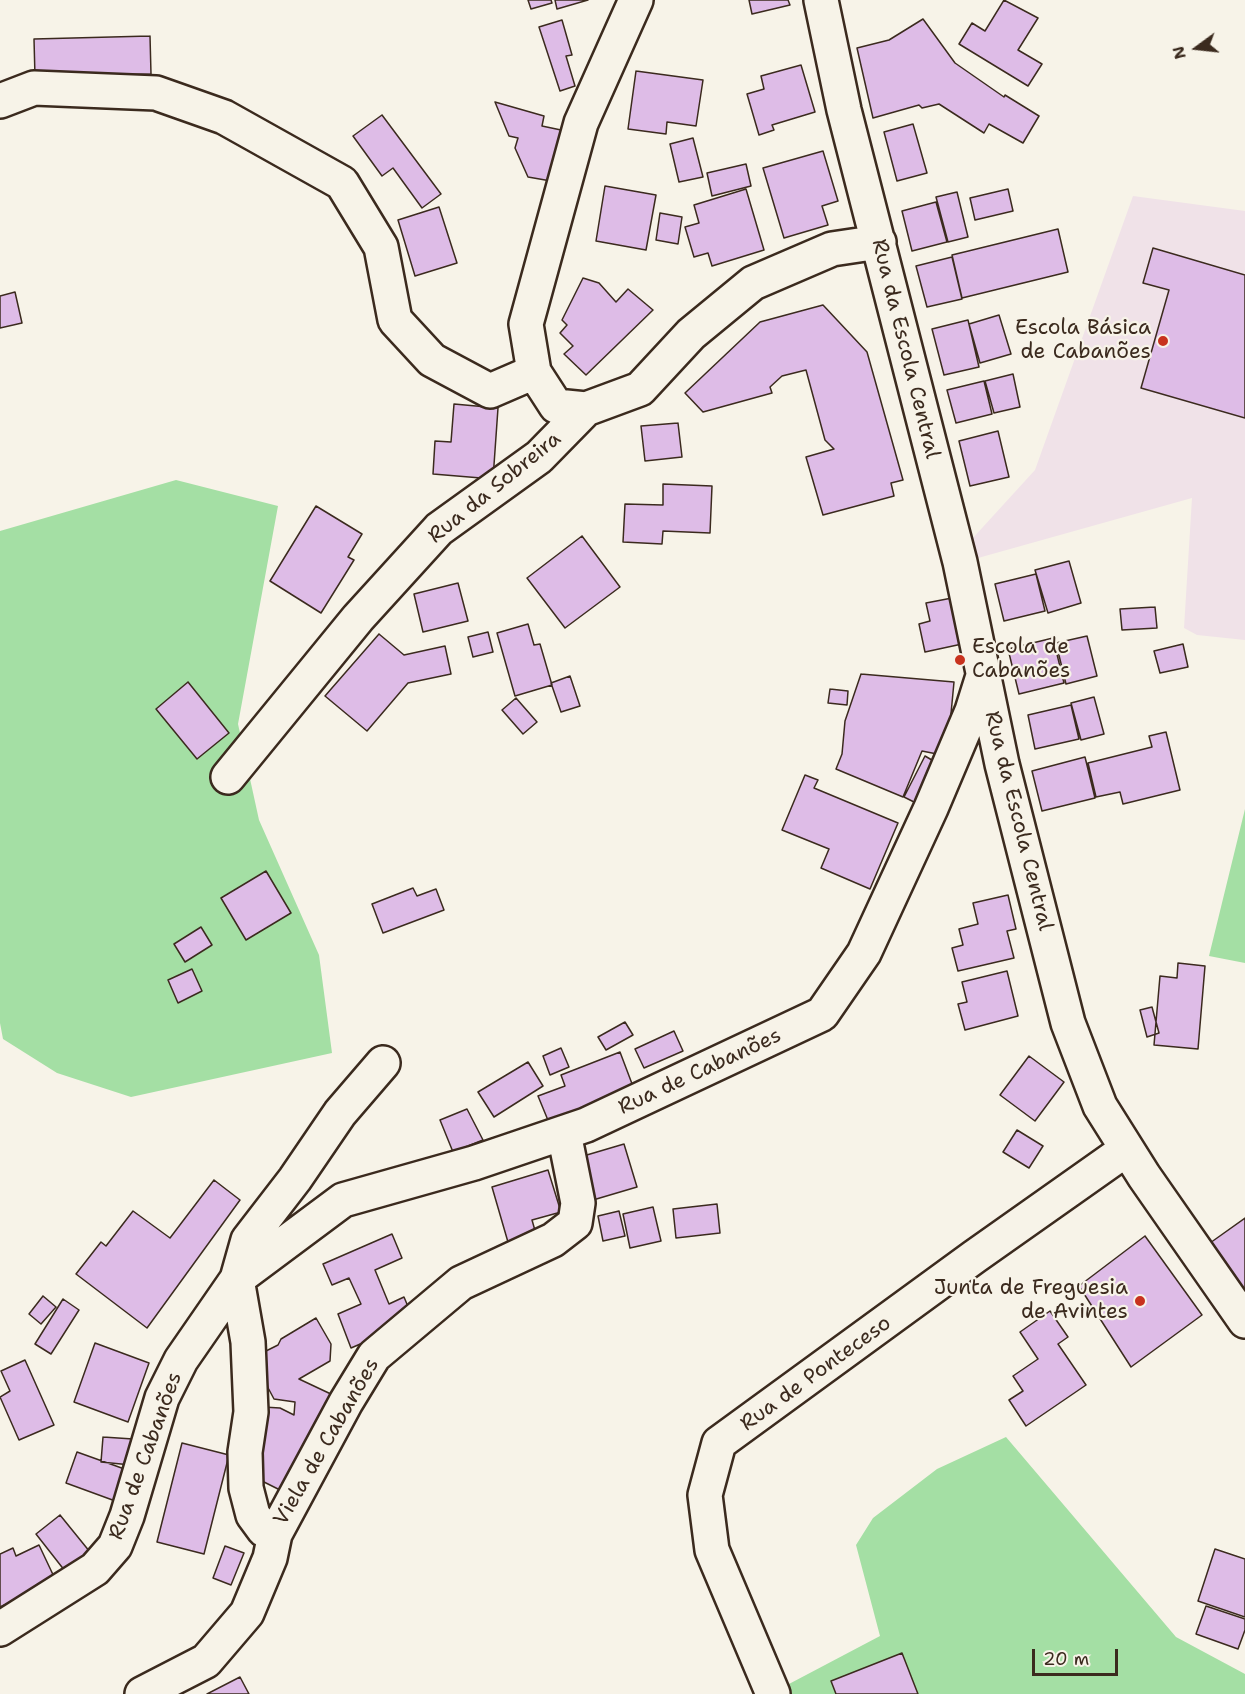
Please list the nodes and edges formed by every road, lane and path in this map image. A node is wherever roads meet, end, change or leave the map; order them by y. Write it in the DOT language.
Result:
graph roads {
  1 [pos="636,0"];
  2 [pos="821,0"];
  3 [pos="0,101"];
  4 [pos="879,242"];
  5 [pos="534,372"];
  6 [pos="586,409"];
  7 [pos="983,676"];
  8 [pos="228,777"];
  9 [pos="383,1063"];
  10 [pos="564,1132"];
  11 [pos="1127,1149"];
  12 [pos="237,1279"];
  13 [pos="1245,1322"];
  14 [pos="275,1534"];
  15 [pos="0,1629"];
  16 [pos="142,1694"];
  17 [pos="773,1694"];
  1 -- 5 [label="street"];
  2 -- 4 [label="street, Rua da Escola Central"];
  3 -- 5 [label="street"];
  4 -- 6 [label="street, Rua da Sobreira"];
  4 -- 7 [label="street, Rua da Escola Central"];
  5 -- 6 [label="street"];
  6 -- 8 [label="street, Rua da Sobreira"];
  7 -- 10 [label="street, Rua de Cabanões"];
  7 -- 11 [label="street, Rua da Escola Central"];
  9 -- 12 [label="street, Rua de Cabanões"];
  10 -- 12 [label="street, Rua de Cabanões"];
  10 -- 14 [label="street, Viela de Cabanões"];
  11 -- 13 [label="street, Rua da Escola Central"];
  11 -- 17 [label="street, Rua de Ponteceso"];
  12 -- 14 [label="street"];
  12 -- 15 [label="street, Rua de Cabanões"];
  14 -- 16 [label="street, Viela de Cabanões"];
}
